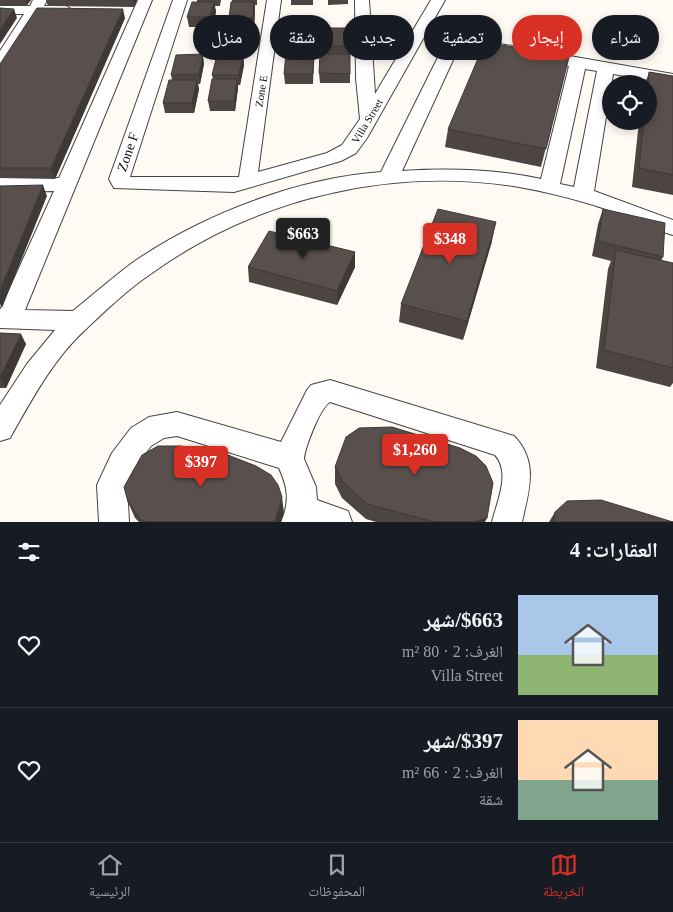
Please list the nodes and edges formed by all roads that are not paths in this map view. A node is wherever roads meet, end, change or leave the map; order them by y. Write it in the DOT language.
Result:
graph roads {
  1 [pos="180,0"];
  2 [pos="274,0"];
  3 [pos="362,0"];
  4 [pos="438,0"];
  5 [pos="37,5"];
  6 [pos="135,7"];
  7 [pos="0,10"];
  8 [pos="82,10"];
  9 [pos="0,63"];
  10 [pos="578,63"];
  11 [pos="606,68"];
  12 [pos="673,78"];
  13 [pos="369,120"];
  14 [pos="334,158"];
  15 [pos="389,177"];
  16 [pos="351,181"];
  17 [pos="249,182"];
  18 [pos="65,184"];
  19 [pos="0,185"];
  20 [pos="549,187"];
  21 [pos="583,195"];
  22 [pos="673,228"];
  23 [pos="5,319"];
  24 [pos="79,321"];
  25 [pos="0,429"];
  26 [pos="290,458"];
  27 [pos="299,516"];
  28 [pos="114,522"];
  29 [pos="336,522"];
  30 [pos="507,522"];
  1 -- 17 [label="street, Zone F"];
  2 -- 17 [label="street, Zone E"];
  3 -- 13 [label="street"];
  4 -- 13 [label="street, Villa Street"];
  5 -- 7 [label="street"];
  5 -- 8 [label="street"];
  5 -- 9 [label="street"];
  6 -- 18 [label="street"];
  10 -- 11 [label="street"];
  10 -- 15 [label="street"];
  10 -- 20 [label="street"];
  11 -- 12 [label="street"];
  11 -- 21 [label="street"];
  13 -- 14 [label="street, Villa Street"];
  14 -- 16 [label="street"];
  14 -- 17 [label="street, Villa Street"];
  15 -- 16 [label="street"];
  15 -- 20 [label="street"];
  16 -- 24 [label="street"];
  18 -- 19 [label="street"];
  18 -- 23 [label="street"];
  20 -- 21 [label="street"];
  21 -- 22 [label="street"];
  23 -- 24 [label="street"];
  24 -- 25 [label="street"];
  26 -- 27 [label="street"];
  26 -- 28 [label="street"];
  26 -- 30 [label="street"];
  27 -- 29 [label="street"];
}
